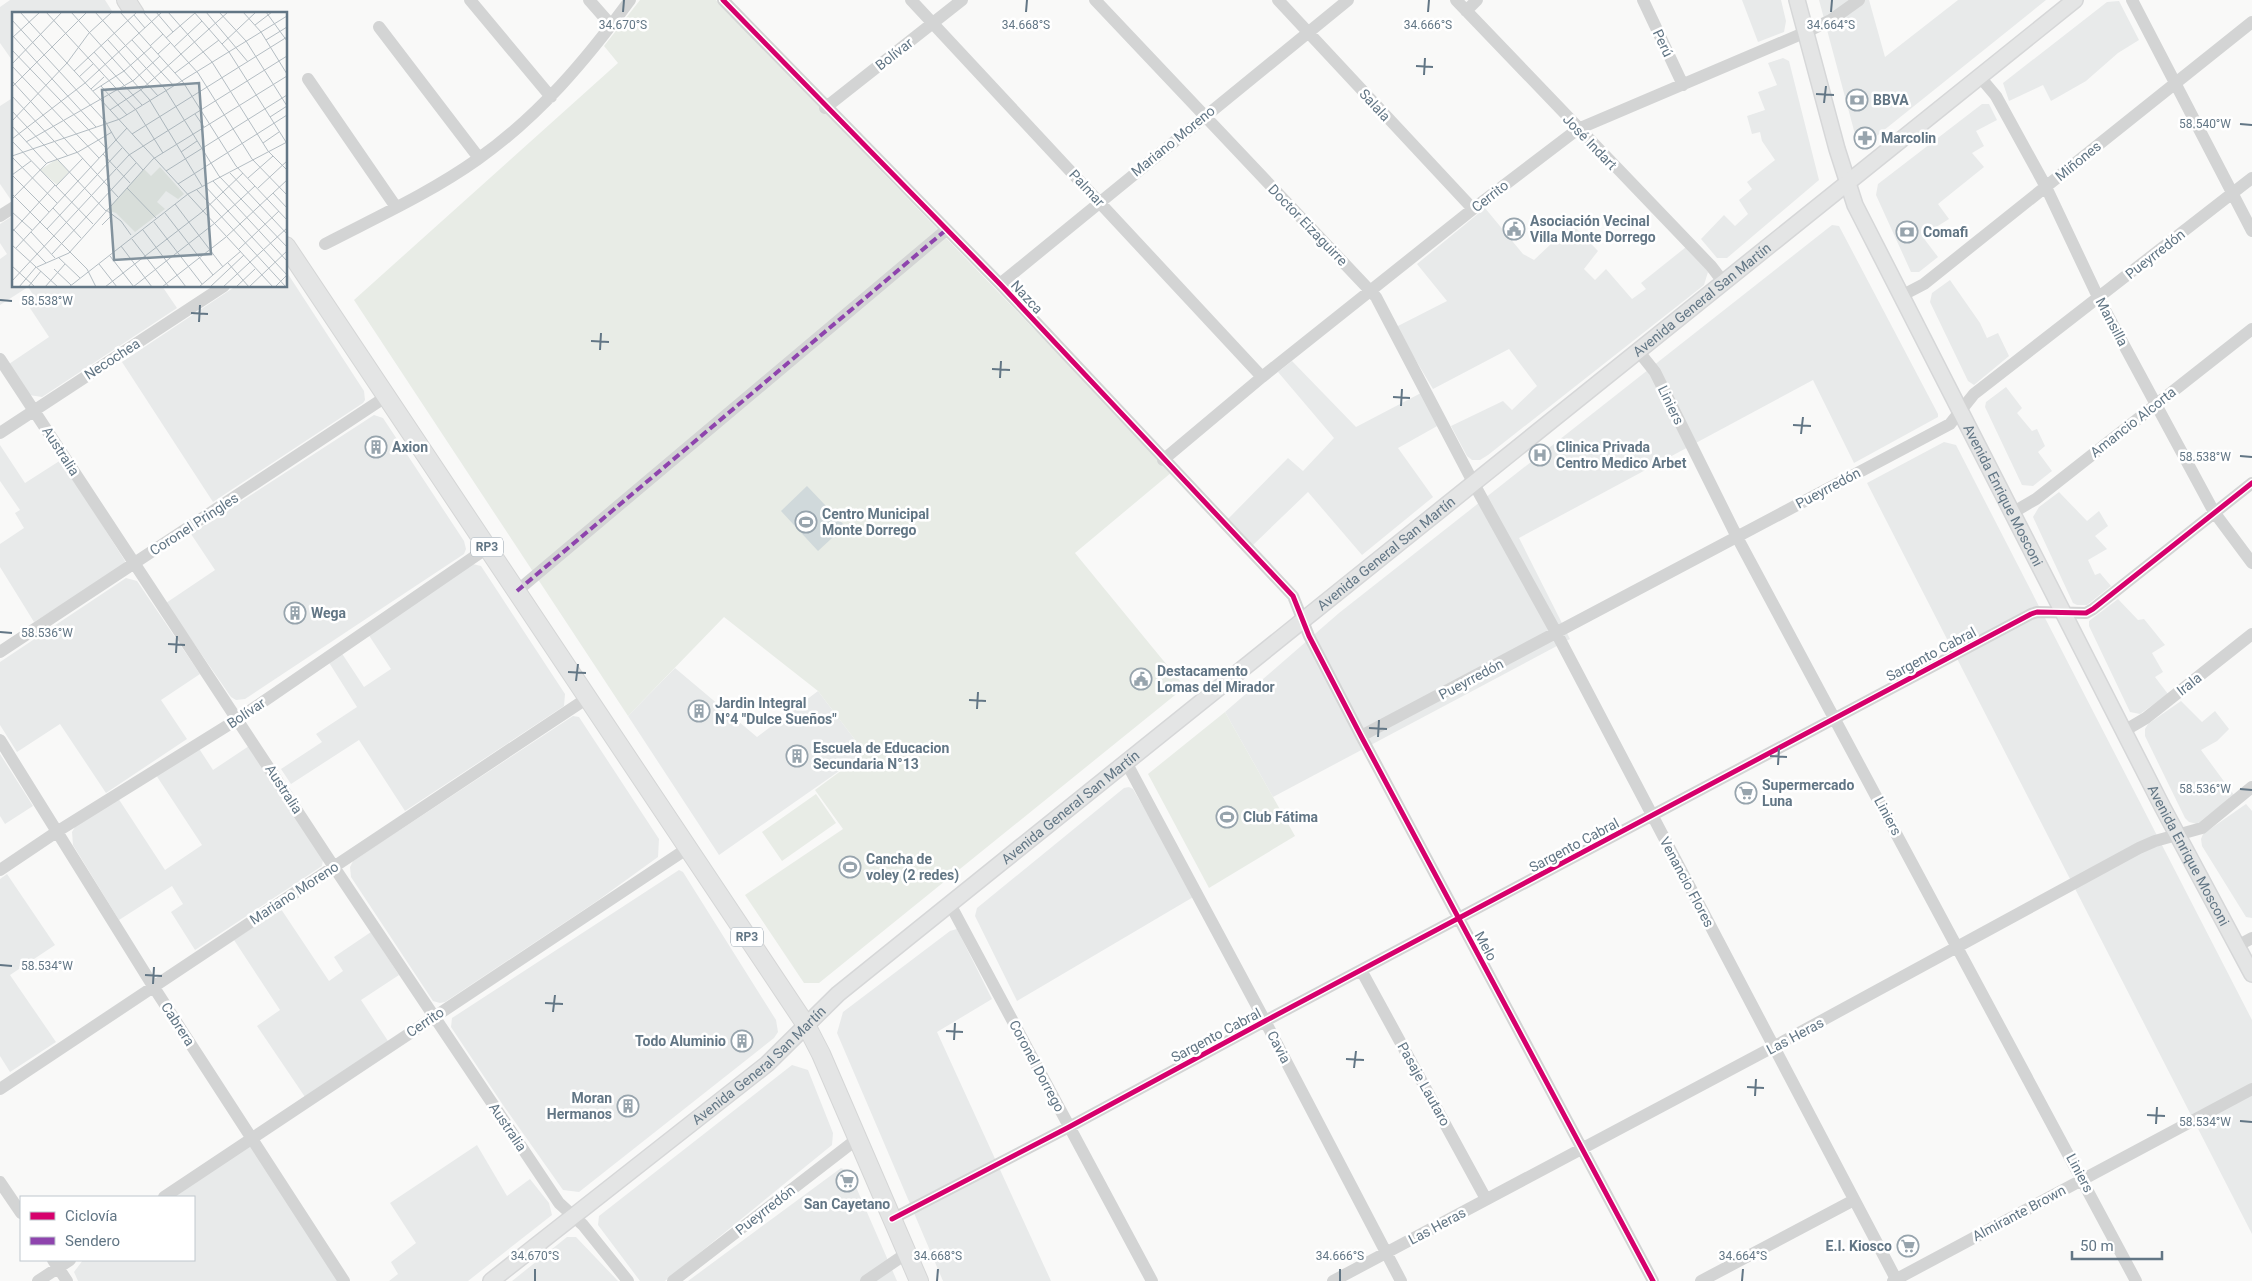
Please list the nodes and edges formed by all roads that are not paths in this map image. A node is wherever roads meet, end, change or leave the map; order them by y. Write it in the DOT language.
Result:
graph roads {
  1 [pos="126,0"];
  2 [pos="470,0"];
  3 [pos="589,0"];
  4 [pos="630,0"];
  5 [pos="722,0"];
  6 [pos="911,0"];
  7 [pos="962,0"];
  8 [pos="1095,0"];
  9 [pos="1278,0"];
  10 [pos="1348,0"];
  11 [pos="1456,0"];
  12 [pos="1476,0"];
  13 [pos="1644,0"];
  14 [pos="1797,0"];
  15 [pos="1859,0"];
  16 [pos="2075,0"];
  17 [pos="2132,0"];
  18 [pos="1466,10"];
  19 [pos="134,12"];
  20 [pos="2252,22"];
  21 [pos="932,23"];
  22 [pos="612,25"];
  23 [pos="379,27"];
  24 [pos="1308,32"];
  25 [pos="1806,32"];
  26 [pos="1980,77"];
  27 [pos="308,79"];
  28 [pos="2176,83"];
  29 [pos="1683,85"];
  30 [pos="551,97"];
  31 [pos="826,108"];
  32 [pos="1204,116"];
  33 [pos="1578,129"];
  34 [pos="479,158"];
  35 [pos="2252,178"];
  36 [pos="1847,184"];
  37 [pos="2046,187"];
  38 [pos="2233,193"];
  39 [pos="1099,202"];
  40 [pos="12,207"];
  41 [pos="396,207"];
  42 [pos="1473,209"];
  43 [pos="0,216"];
  44 [pos="946,230"];
  45 [pos="2252,231"];
  46 [pos="325,244"];
  47 [pos="288,249"];
  48 [pos="1724,283"];
  49 [pos="1000,284"];
  50 [pos="221,288"];
  51 [pos="1371,291"];
  52 [pos="1901,296"];
  53 [pos="2098,297"];
  54 [pos="2252,329"];
  55 [pos="1639,352"];
  56 [pos="0,359"];
  57 [pos="1262,377"];
  58 [pos="387,396"];
  59 [pos="2155,404"];
  60 [pos="34,410"];
  61 [pos="1960,411"];
  62 [pos="0,433"];
  63 [pos="1163,460"];
  64 [pos="2252,483"];
  65 [pos="1474,484"];
  66 [pos="2214,512"];
  67 [pos="2012,513"];
  68 [pos="1737,537"];
  69 [pos="487,548"];
  70 [pos="134,563"];
  71 [pos="2252,563"];
  72 [pos="517,591"];
  73 [pos="2064,613"];
  74 [pos="1303,619"];
  75 [pos="1557,634"];
  76 [pos="2252,634"];
  77 [pos="0,652"];
  78 [pos="589,698"];
  79 [pos="238,718"];
  80 [pos="1836,718"];
  81 [pos="2124,731"];
  82 [pos="1361,736"];
  83 [pos="0,740"];
  84 [pos="1126,762"];
  85 [pos="2252,787"];
  86 [pos="1652,817"];
  87 [pos="58,831"];
  88 [pos="2178,834"];
  89 [pos="688,848"];
  90 [pos="334,867"];
  91 [pos="0,870"];
  92 [pos="950,904"];
  93 [pos="1458,918"];
  94 [pos="2252,938"];
  95 [pos="2237,946"];
  96 [pos="1958,948"];
  97 [pos="1361,970"];
  98 [pos="2252,974"];
  99 [pos="154,986"];
  100 [pos="434,1016"];
  101 [pos="1265,1021"];
  102 [pos="806,1025"];
  103 [pos="1775,1046"];
  104 [pos="0,1089"];
  105 [pos="2252,1090"];
  106 [pos="1069,1127"];
  107 [pos="251,1139"];
  108 [pos="857,1139"];
  109 [pos="1582,1149"];
  110 [pos="2083,1179"];
  111 [pos="0,1182"];
  112 [pos="166,1196"];
  113 [pos="1486,1199"];
  114 [pos="1854,1200"];
  115 [pos="20,1212"];
  116 [pos="573,1216"];
  117 [pos="892,1219"];
  118 [pos="907,1253"];
  119 [pos="1385,1253"];
  120 [pos="56,1264"];
  121 [pos="1896,1280"];
  122 [pos="38,1281"];
  123 [pos="68,1281"];
  124 [pos="344,1281"];
  125 [pos="491,1281"];
  126 [pos="628,1281"];
  127 [pos="673,1281"];
  128 [pos="866,1281"];
  129 [pos="919,1281"];
  130 [pos="1152,1281"];
  131 [pos="1333,1281"];
  132 [pos="1401,1281"];
  133 [pos="1653,1281"];
  134 [pos="1701,1281"];
  135 [pos="2136,1281"];
  1 -- 19 [label="highway"];
  2 -- 30 [label="street"];
  3 -- 22 [label="street"];
  4 -- 22 [label="street"];
  5 -- 31 [label="street, Nazca"];
  6 -- 21 [label="street, Palmar"];
  7 -- 21 [label="street, Bolívar"];
  8 -- 32 [label="street, Doctor Eizaguirre"];
  9 -- 24 [label="street, Salala"];
  10 -- 24 [label="street, Mariano Moreno"];
  11 -- 18 [label="street, José Indart"];
  12 -- 18 [label="street"];
  13 -- 29 [label="street, Perú"];
  14 -- 25 [label="main road, Avenida Enrique Mosconi"];
  15 -- 25 [label="street, Cerrito"];
  16 -- 26 [label="main road, Avenida General San Martín"];
  17 -- 28 [label="street"];
  18 -- 33 [label="street, José Indart"];
  20 -- 28 [label="street, Miñones"];
  21 -- 31 [label="street, Bolívar"];
  21 -- 39 [label="street, Palmar"];
  22 -- 30 [label="street"];
  23 -- 34 [label="street"];
  24 -- 32 [label="street, Mariano Moreno"];
  24 -- 42 [label="street, Salala"];
  25 -- 29 [label="street, Cerrito"];
  25 -- 36 [label="main road, Avenida Enrique Mosconi"];
  26 -- 36 [label="main road, Avenida General San Martín"];
  26 -- 37 [label="street, Mansilla"];
  27 -- 41 [label="street"];
  28 -- 37 [label="street, Miñones"];
  28 -- 38 [label="street"];
  29 -- 33 [label="street, Cerrito"];
  30 -- 34 [label="street"];
  31 -- 44 [label="street, Nazca"];
  32 -- 39 [label="street, Mariano Moreno"];
  32 -- 51 [label="street, Doctor Eizaguirre"];
  33 -- 42 [label="street, Cerrito"];
  33 -- 48 [label="street, José Indart"];
  34 -- 41 [label="street"];
  35 -- 38 [label="street, Pueyrredón"];
  36 -- 48 [label="main road, Avenida General San Martín"];
  36 -- 52 [label="main road, Avenida Enrique Mosconi"];
  37 -- 52 [label="street, Miñones"];
  37 -- 53 [label="street, Mansilla"];
  38 -- 45 [label="street"];
  38 -- 53 [label="street, Pueyrredón"];
  39 -- 49 [label="street, Mariano Moreno"];
  39 -- 57 [label="street, Palmar"];
  40 -- 43 [label="street"];
  41 -- 46 [label="street"];
  42 -- 51 [label="street, Cerrito"];
  44 -- 49 [label="street, Nazca"];
  44 -- 72 [label="street"];
  47 -- 58 [label="highway, RP3"];
  48 -- 55 [label="main road, Avenida General San Martín"];
  49 -- 63 [label="street, Nazca"];
  50 -- 60 [label="street, Necochea"];
  51 -- 57 [label="street, Cerrito"];
  51 -- 65 [label="street, Doctor Eizaguirre"];
  52 -- 61 [label="main road, Avenida Enrique Mosconi"];
  53 -- 59 [label="street, Mansilla"];
  53 -- 61 [label="street, Pueyrredón"];
  54 -- 59 [label="street, Amancio Alcorta"];
  55 -- 65 [label="main road, Avenida General San Martín"];
  55 -- 68 [label="street, Liniers"];
  56 -- 60 [label="street, Australia"];
  57 -- 63 [label="street, Cerrito"];
  58 -- 69 [label="highway, RP3"];
  58 -- 70 [label="street, Coronel Pringles"];
  59 -- 66 [label="street, Mansilla"];
  59 -- 67 [label="street, Amancio Alcorta"];
  60 -- 62 [label="street, Necochea"];
  60 -- 70 [label="street, Australia"];
  61 -- 67 [label="main road, Avenida Enrique Mosconi"];
  61 -- 68 [label="street, Pueyrredón"];
  63 -- 74 [label="street, Nazca"];
  64 -- 66 [label="street, Sargento Cabral"];
  65 -- 74 [label="main road, Avenida General San Martín"];
  65 -- 75 [label="street, Venancio Flores"];
  66 -- 71 [label="street, Mansilla"];
  66 -- 73 [label="street, Sargento Cabral"];
  67 -- 73 [label="main road, Avenida Enrique Mosconi"];
  68 -- 75 [label="street, Pueyrredón"];
  68 -- 80 [label="street, Liniers"];
  69 -- 72 [label="highway, RP3"];
  69 -- 79 [label="street, Bolívar"];
  70 -- 77 [label="street, Coronel Pringles"];
  70 -- 79 [label="street, Australia"];
  72 -- 78 [label="highway, RP3"];
  73 -- 80 [label="street, Sargento Cabral"];
  73 -- 81 [label="main road, Avenida Enrique Mosconi"];
  74 -- 82 [label="street, Melo"];
  74 -- 84 [label="main road, Avenida General San Martín"];
  75 -- 82 [label="street, Pueyrredón"];
  75 -- 86 [label="street, Venancio Flores"];
  76 -- 81 [label="street, Irala"];
  78 -- 89 [label="highway, RP3"];
  78 -- 90 [label="street, Mariano Moreno"];
  79 -- 87 [label="street, Bolívar"];
  79 -- 90 [label="street, Australia"];
  80 -- 86 [label="street, Sargento Cabral"];
  80 -- 96 [label="street, Liniers"];
  81 -- 88 [label="main road, Avenida Enrique Mosconi"];
  82 -- 93 [label="street, Melo"];
  83 -- 87 [label="street, Cabrera"];
  84 -- 92 [label="main road, Avenida General San Martín"];
  84 -- 101 [label="street, Cavia"];
  85 -- 88 [label="street, Las Heras"];
  86 -- 93 [label="street, Sargento Cabral"];
  86 -- 103 [label="street, Venancio Flores"];
  87 -- 91 [label="street, Bolívar"];
  87 -- 99 [label="street, Cabrera"];
  88 -- 95 [label="main road, Avenida Enrique Mosconi"];
  88 -- 96 [label="street, Las Heras"];
  89 -- 100 [label="street, Cerrito"];
  89 -- 102 [label="highway, RP3"];
  90 -- 99 [label="street, Mariano Moreno"];
  90 -- 100 [label="street, Australia"];
  92 -- 102 [label="main road, Avenida General San Martín"];
  92 -- 106 [label="street, Coronel Dorrego"];
  93 -- 97 [label="street, Sargento Cabral"];
  93 -- 109 [label="street, Melo"];
  94 -- 95 [label="street"];
  95 -- 98 [label="main road, Avenida Enrique Mosconi"];
  96 -- 103 [label="street, Las Heras"];
  96 -- 110 [label="street, Liniers"];
  97 -- 101 [label="street, Sargento Cabral"];
  97 -- 113 [label="street, Pasaje Lautaro"];
  99 -- 104 [label="street, Mariano Moreno"];
  99 -- 107 [label="street, Cabrera"];
  100 -- 107 [label="street, Cerrito"];
  100 -- 116 [label="street, Australia"];
  101 -- 106 [label="street, Sargento Cabral"];
  101 -- 119 [label="street, Cavia"];
  102 -- 108 [label="highway, RP3"];
  102 -- 116 [label="main road, Avenida General San Martín"];
  103 -- 109 [label="street, Las Heras"];
  103 -- 114 [label="street, Venancio Flores"];
  105 -- 110 [label="street, Almirante Brown"];
  106 -- 117 [label="street, Sargento Cabral"];
  106 -- 130 [label="street, Coronel Dorrego"];
  107 -- 112 [label="street, Cerrito"];
  107 -- 124 [label="street, Cabrera"];
  108 -- 117 [label="highway, RP3"];
  108 -- 127 [label="street, Pueyrredón"];
  109 -- 113 [label="street, Las Heras"];
  109 -- 133 [label="street, Melo"];
  110 -- 121 [label="street, Almirante Brown"];
  110 -- 135 [label="street, Liniers"];
  111 -- 115 [label="street"];
  113 -- 119 [label="street, Las Heras"];
  114 -- 121 [label="street, Venancio Flores"];
  114 -- 134 [label="street"];
  116 -- 125 [label="main road, Avenida General San Martín"];
  116 -- 126 [label="street, Australia"];
  117 -- 118 [label="highway, RP3"];
  118 -- 128 [label="street"];
  118 -- 129 [label="highway, RP3"];
  119 -- 131 [label="street, Las Heras"];
  119 -- 132 [label="street, Cavia"];
  120 -- 122 [label="street"];
  120 -- 123 [label="street"];
}
